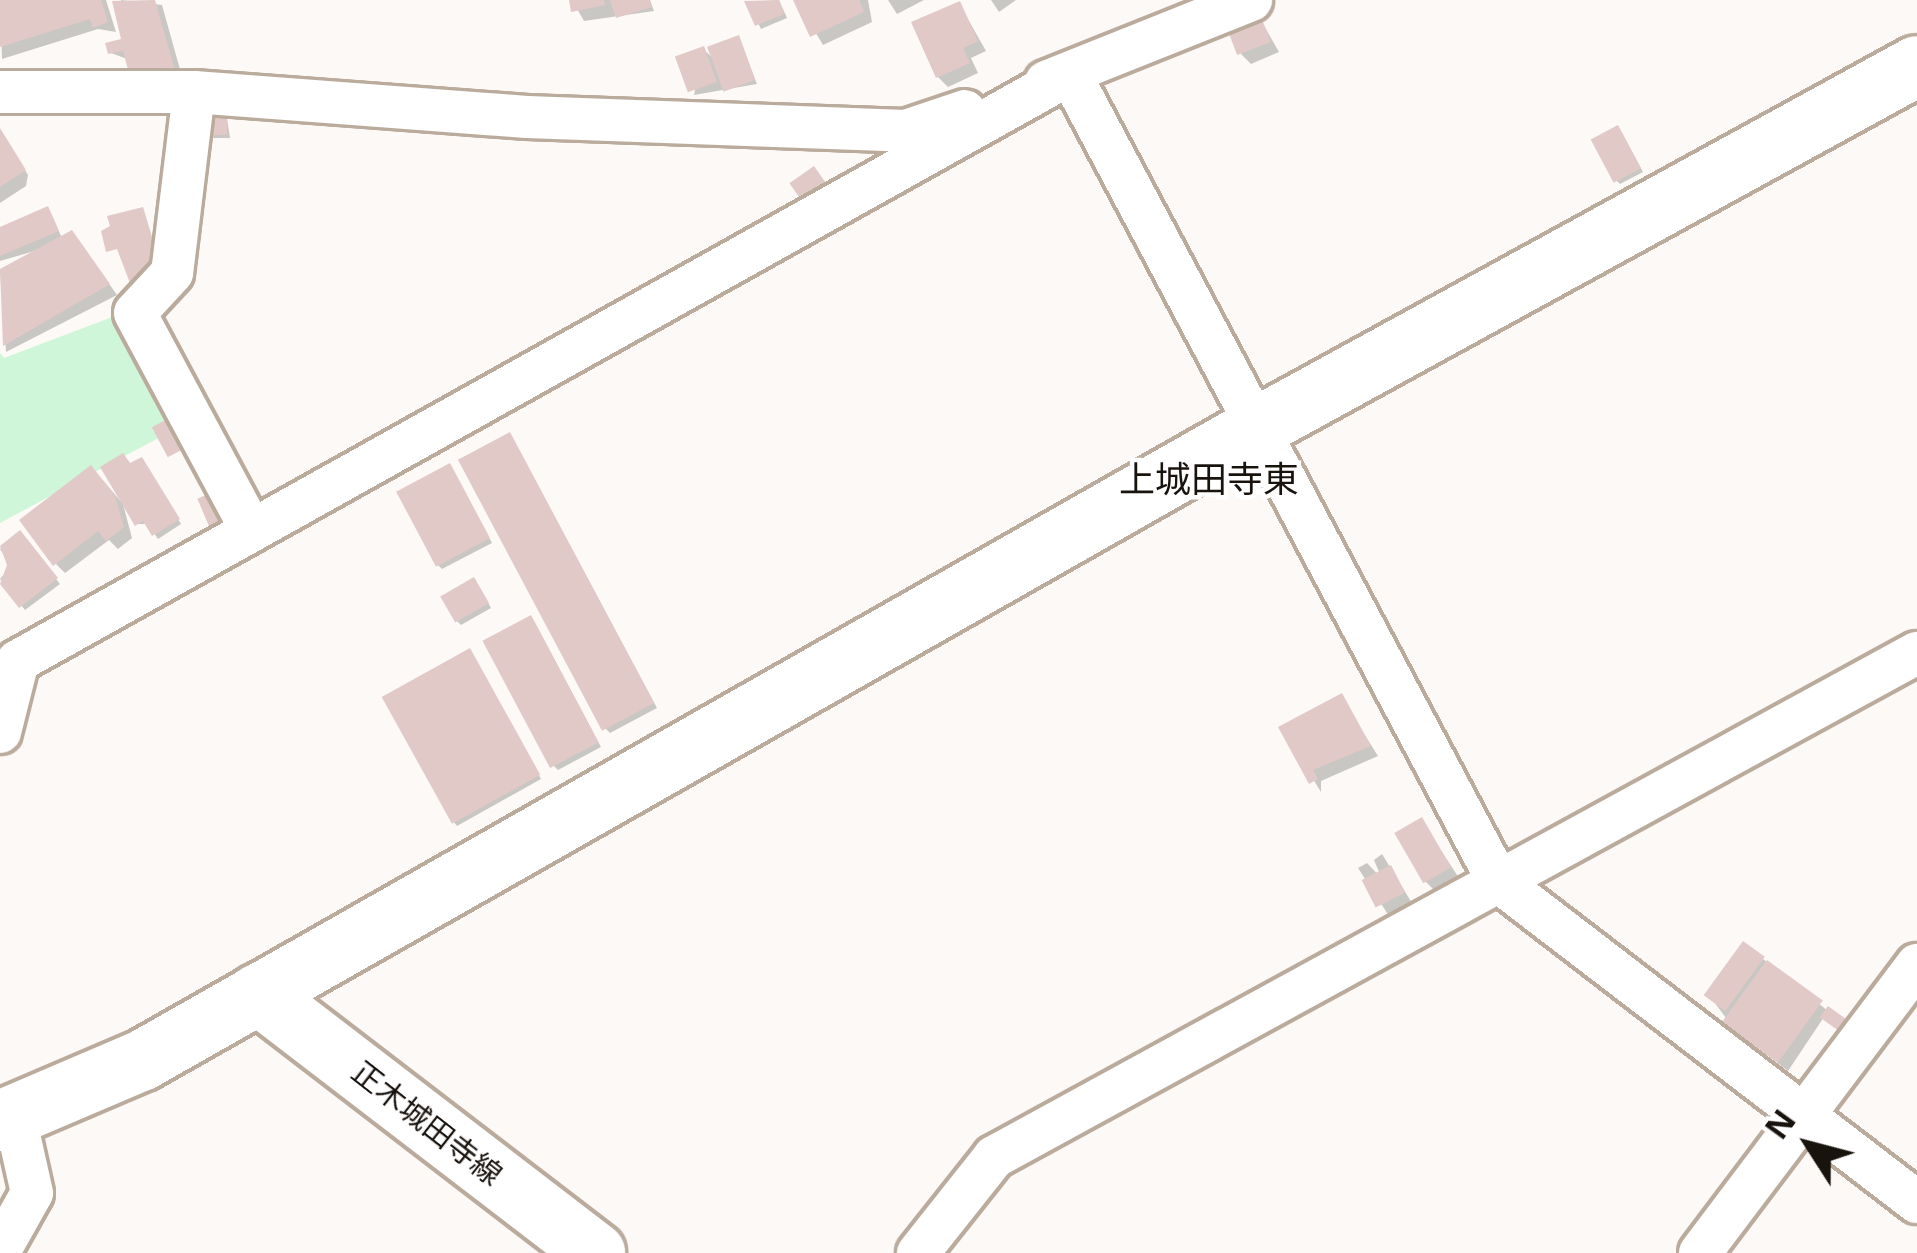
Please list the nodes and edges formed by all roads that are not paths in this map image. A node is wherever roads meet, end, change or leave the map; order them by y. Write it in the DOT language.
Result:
graph roads {
  1 [pos="1251,0"];
  2 [pos="1917,66"];
  3 [pos="1070,74"];
  4 [pos="0,92"];
  5 [pos="194,92"];
  6 [pos="1258,427"];
  7 [pos="252,531"];
  8 [pos="1917,653"];
  9 [pos="0,732"];
  10 [pos="1498,881"];
  11 [pos="1917,965"];
  12 [pos="258,994"];
  13 [pos="1806,1118"];
  14 [pos="8,1119"];
  15 [pos="1917,1202"];
  16 [pos="0,1250"];
  17 [pos="596,1253"];
  18 [pos="918,1253"];
  19 [pos="1700,1253"];
  1 -- 3 [label="street"];
  2 -- 6 [label="street"];
  3 -- 5 [label="street"];
  3 -- 6 [label="street"];
  3 -- 7 [label="street"];
  4 -- 5 [label="street"];
  5 -- 7 [label="street"];
  6 -- 10 [label="street"];
  6 -- 12 [label="street"];
  7 -- 9 [label="street"];
  8 -- 10 [label="street"];
  10 -- 13 [label="street"];
  10 -- 18 [label="street"];
  11 -- 13 [label="street"];
  12 -- 14 [label="street"];
  12 -- 17 [label="street, 正木城田寺線"];
  13 -- 15 [label="street"];
  13 -- 19 [label="street"];
  14 -- 16 [label="street"];
}
